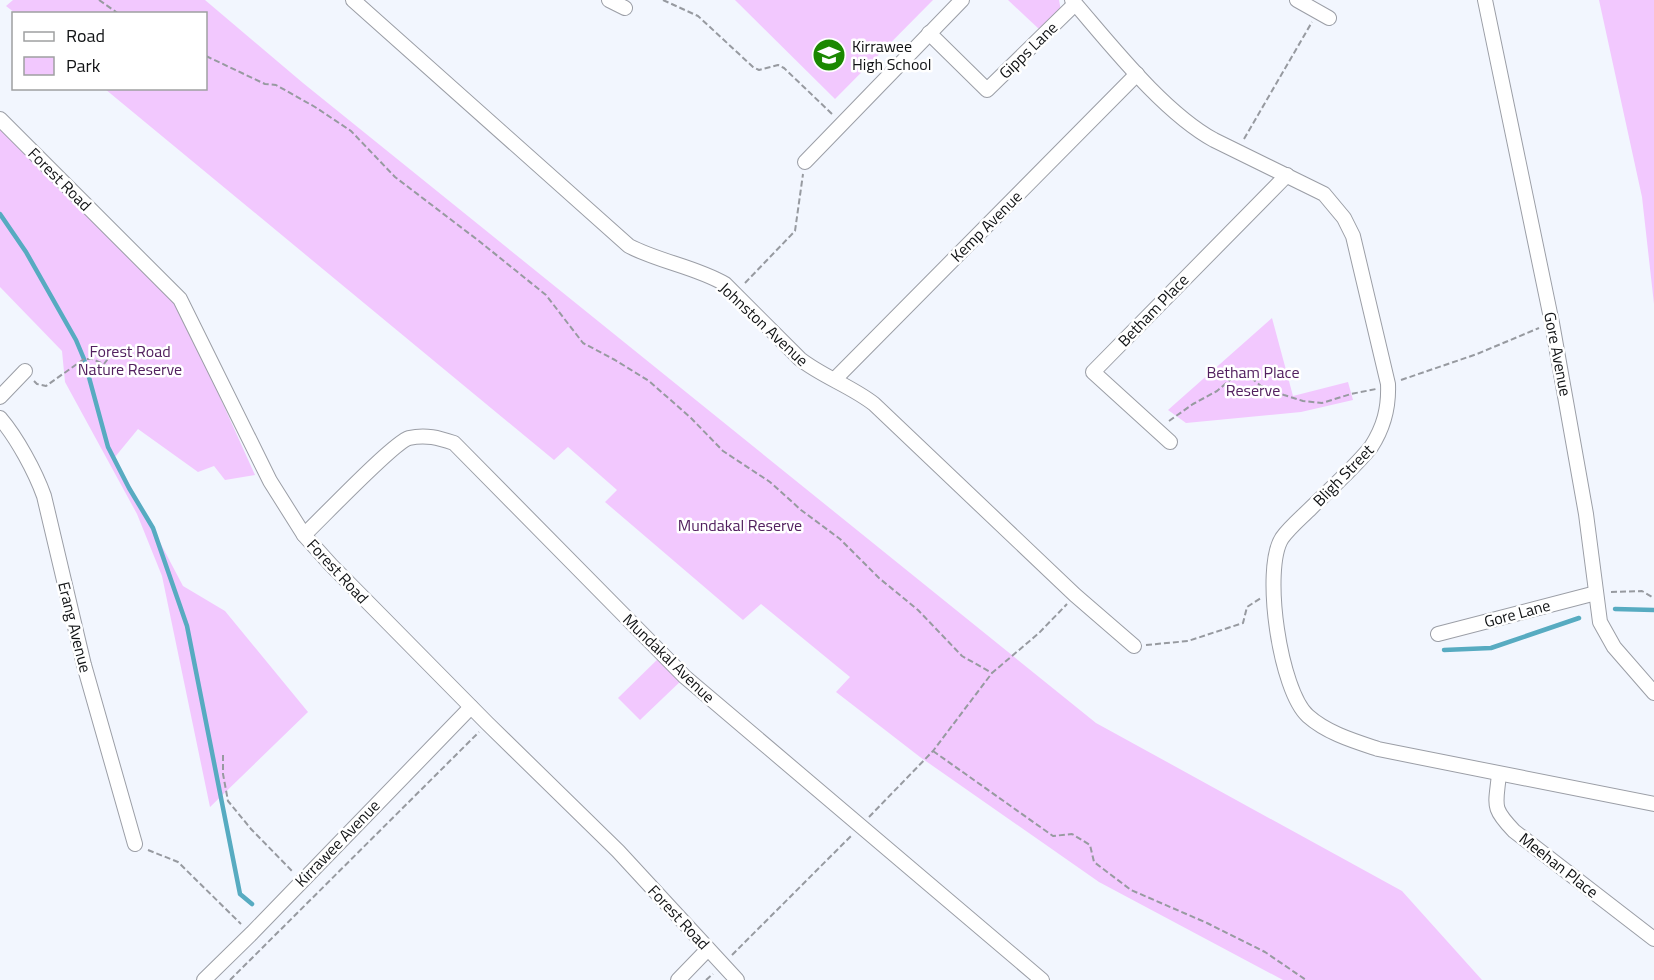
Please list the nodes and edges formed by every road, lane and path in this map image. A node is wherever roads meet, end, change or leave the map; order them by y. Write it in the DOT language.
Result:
graph roads {
  1 [pos="99,0"];
  2 [pos="353,0"];
  3 [pos="609,0"];
  4 [pos="663,0"];
  5 [pos="962,0"];
  6 [pos="1297,0"];
  7 [pos="1485,0"];
  8 [pos="1074,2"];
  9 [pos="625,8"];
  10 [pos="116,12"];
  11 [pos="1323,15"];
  12 [pos="929,33"];
  13 [pos="207,56"];
  14 [pos="1137,74"];
  15 [pos="0,119"];
  16 [pos="842,123"];
  17 [pos="1238,151"];
  18 [pos="805,162"];
  19 [pos="1287,175"];
  20 [pos="735,293"];
  21 [pos="1552,323"];
  22 [pos="113,352"];
  23 [pos="25,371"];
  24 [pos="835,379"];
  25 [pos="1388,384"];
  26 [pos="0,397"];
  27 [pos="0,418"];
  28 [pos="1157,430"];
  29 [pos="1170,442"];
  30 [pos="304,535"];
  31 [pos="1596,593"];
  32 [pos="1075,596"];
  33 [pos="1654,598"];
  34 [pos="1254,601"];
  35 [pos="1438,634"];
  36 [pos="1134,646"];
  37 [pos="992,673"];
  38 [pos="1654,693"];
  39 [pos="471,706"];
  40 [pos="487,723"];
  41 [pos="933,752"];
  42 [pos="223,755"];
  43 [pos="1499,774"];
  44 [pos="1654,804"];
  45 [pos="862,825"];
  46 [pos="135,844"];
  47 [pos="301,880"];
  48 [pos="252,933"];
  49 [pos="1654,939"];
  50 [pos="708,949"];
  51 [pos="722,964"];
  52 [pos="204,980"];
  53 [pos="230,980"];
  54 [pos="678,980"];
  55 [pos="737,980"];
  56 [pos="1042,980"];
  57 [pos="1306,980"];
  1 -- 10 [label="path"];
  2 -- 20 [label="street, Johnston Avenue"];
  3 -- 9 [label="street"];
  4 -- 16 [label="path"];
  5 -- 12 [label="street"];
  6 -- 11 [label="street"];
  7 -- 21 [label="street, Gore Avenue"];
  8 -- 12 [label="street, Gipps Lane"];
  8 -- 14 [label="street, Bligh Street"];
  11 -- 17 [label="path"];
  12 -- 16 [label="street"];
  13 -- 37 [label="path"];
  14 -- 17 [label="street, Bligh Street"];
  14 -- 24 [label="street, Kemp Avenue"];
  15 -- 30 [label="street, Forest Road"];
  16 -- 18 [label="street"];
  17 -- 19 [label="street, Bligh Street"];
  18 -- 20 [label="path"];
  19 -- 25 [label="street, Bligh Street"];
  19 -- 28 [label="street, Betham Place"];
  20 -- 24 [label="street, Johnston Avenue"];
  21 -- 25 [label="path"];
  21 -- 31 [label="street, Gore Avenue"];
  22 -- 23 [label="path"];
  23 -- 26 [label="street"];
  24 -- 32 [label="street, Johnston Avenue"];
  25 -- 28 [label="path"];
  25 -- 43 [label="street, Bligh Street"];
  27 -- 46 [label="street, Erang Avenue"];
  28 -- 29 [label="street, Betham Place"];
  30 -- 39 [label="street, Forest Road"];
  30 -- 45 [label="street, Mundakal Avenue"];
  31 -- 33 [label="path"];
  31 -- 35 [label="street, Gore Lane"];
  31 -- 38 [label="street, Gore Avenue"];
  32 -- 36 [label="street, Johnston Avenue"];
  32 -- 37 [label="path"];
  34 -- 36 [label="path"];
  37 -- 41 [label="path"];
  39 -- 40 [label="street, Forest Road"];
  39 -- 47 [label="street, Kirrawee Avenue"];
  40 -- 50 [label="street, Forest Road"];
  40 -- 53 [label="path"];
  41 -- 45 [label="path"];
  41 -- 57 [label="path"];
  42 -- 47 [label="path"];
  43 -- 44 [label="street, Bligh Street"];
  43 -- 49 [label="street, Meehan Place"];
  45 -- 51 [label="path"];
  45 -- 56 [label="street, Mundakal Avenue"];
  46 -- 48 [label="path"];
  47 -- 48 [label="street, Kirrawee Avenue"];
  48 -- 52 [label="street, Kirrawee Avenue"];
  50 -- 51 [label="street, Forest Road"];
  50 -- 54 [label="street"];
  51 -- 55 [label="street, Forest Road"];
}
